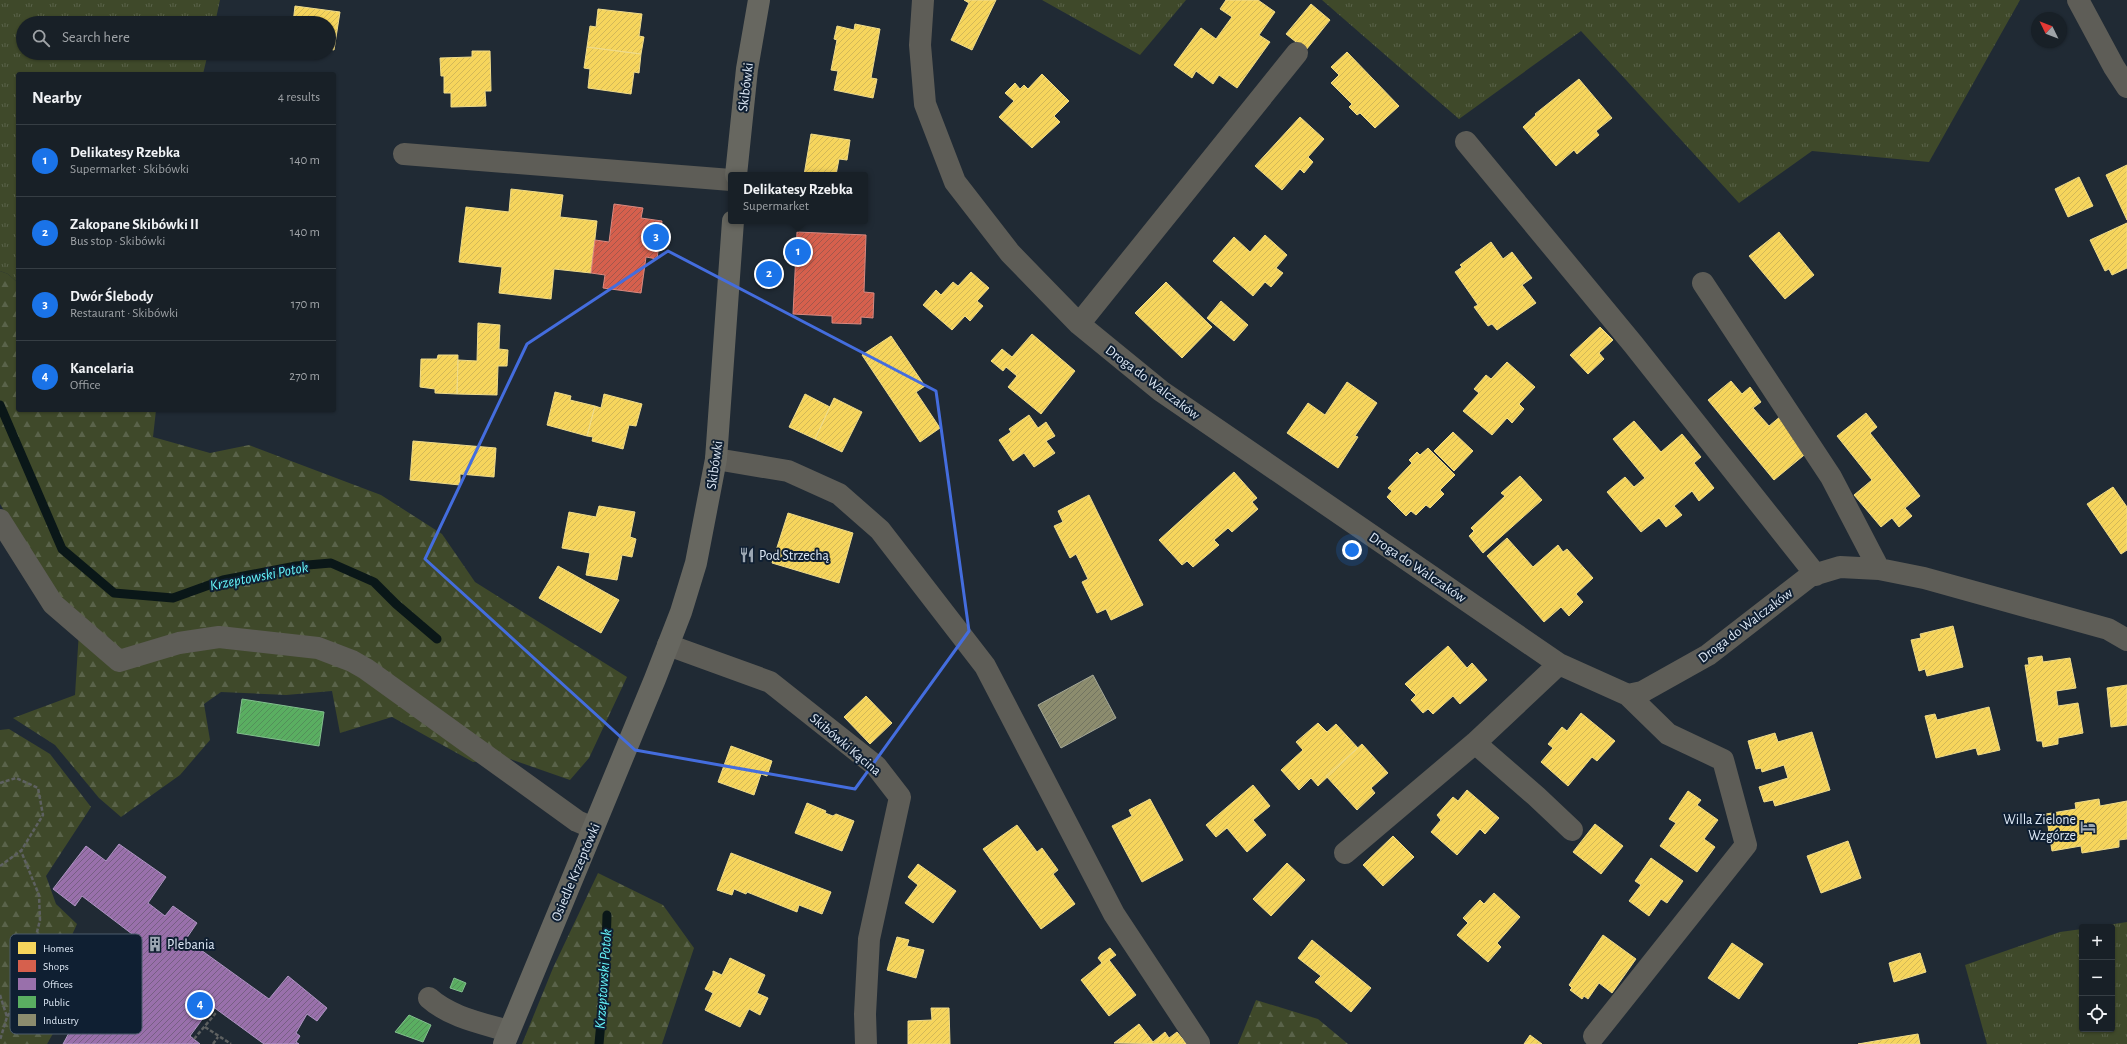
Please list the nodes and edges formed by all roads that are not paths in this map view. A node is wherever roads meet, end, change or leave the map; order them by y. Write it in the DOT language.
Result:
graph roads {
  1 [pos="759,0"];
  2 [pos="923,0"];
  3 [pos="2078,0"];
  4 [pos="1296,53"];
  5 [pos="2127,88"];
  6 [pos="1466,142"];
  7 [pos="404,154"];
  8 [pos="736,172"];
  9 [pos="728,180"];
  10 [pos="733,224"];
  11 [pos="1703,283"];
  12 [pos="1079,324"];
  13 [pos="716,459"];
  14 [pos="0,520"];
  15 [pos="1879,569"];
  16 [pos="1816,575"];
  17 [pos="2127,640"];
  18 [pos="668,645"];
  19 [pos="1559,664"];
  20 [pos="1628,695"];
  21 [pos="647,700"];
  22 [pos="1475,743"];
  23 [pos="593,828"];
  24 [pos="1572,830"];
  25 [pos="1345,854"];
  26 [pos="429,998"];
  27 [pos="1594,1036"];
  28 [pos="506,1037"];
  29 [pos="1199,1043"];
  30 [pos="866,1044"];
  1 -- 8 [label="main road, Skibówki"];
  2 -- 12 [label="street, Droga do Walczaków"];
  3 -- 5 [label="street"];
  4 -- 12 [label="street"];
  6 -- 16 [label="street"];
  7 -- 9 [label="street"];
  10 -- 13 [label="main road, Skibówki"];
  11 -- 15 [label="street"];
  12 -- 19 [label="street, Droga do Walczaków"];
  13 -- 18 [label="main road, Skibówki"];
  13 -- 29 [label="street"];
  14 -- 23 [label="street"];
  15 -- 16 [label="street, Droga do Walczaków"];
  15 -- 17 [label="street, Droga do Walczaków"];
  16 -- 20 [label="street, Droga do Walczaków"];
  18 -- 21 [label="main road, Skibówki"];
  18 -- 30 [label="street, Skibówki Kącina"];
  19 -- 20 [label="street, Droga do Walczaków"];
  19 -- 22 [label="street"];
  20 -- 27 [label="street"];
  21 -- 23 [label="main road, Osiedle Krzeptówki"];
  22 -- 24 [label="street"];
  22 -- 25 [label="street"];
  23 -- 28 [label="main road, Osiedle Krzeptówki"];
  26 -- 28 [label="street"];
}
